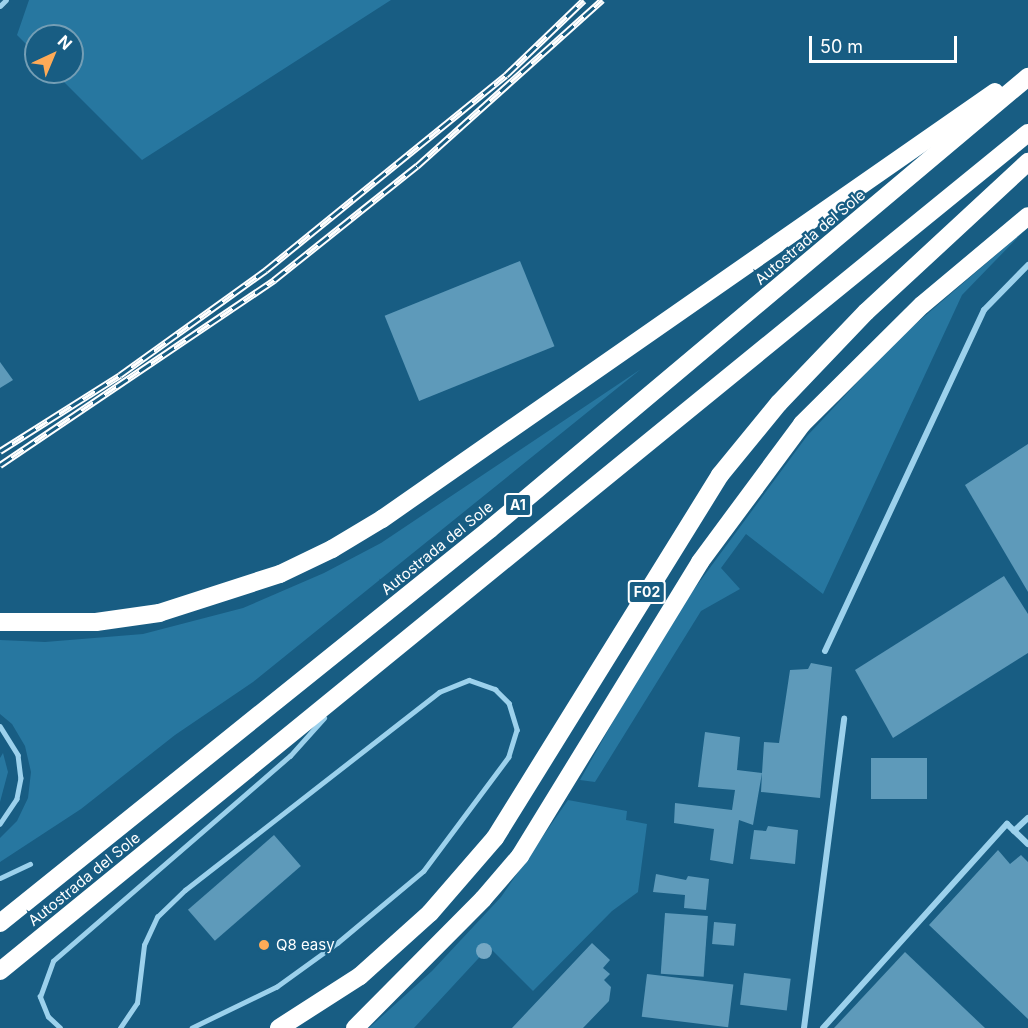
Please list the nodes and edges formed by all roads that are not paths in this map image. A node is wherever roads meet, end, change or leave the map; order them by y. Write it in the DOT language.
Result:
graph roads {
  1 [pos="6,0"];
  2 [pos="0,6"];
  3 [pos="1028,69"];
  4 [pos="1028,77"];
  5 [pos="1028,133"];
  6 [pos="1028,162"];
  7 [pos="1028,216"];
  8 [pos="1028,265"];
  9 [pos="0,622"];
  10 [pos="825,651"];
  11 [pos="358,679"];
  12 [pos="844,719"];
  13 [pos="0,726"];
  14 [pos="1028,818"];
  15 [pos="0,824"];
  16 [pos="1014,831"];
  17 [pos="1028,843"];
  18 [pos="30,864"];
  19 [pos="0,878"];
  20 [pos="0,923"];
  21 [pos="0,971"];
  22 [pos="60,1028"];
  23 [pos="120,1028"];
  24 [pos="192,1028"];
  25 [pos="279,1028"];
  26 [pos="355,1028"];
  27 [pos="804,1028"];
  28 [pos="824,1028"];
  1 -- 2 [label="lane"];
  3 -- 9 [label="highway"];
  4 -- 20 [label="highway, Autostrada del Sole / A1"];
  5 -- 11 [label="highway, Autostrada del Sole / A1"];
  6 -- 25 [label="highway, F02"];
  7 -- 26 [label="highway"];
  8 -- 10 [label="street"];
  11 -- 21 [label="highway, Autostrada del Sole / A1"];
  11 -- 22 [label="lane"];
  12 -- 27 [label="street"];
  13 -- 15 [label="lane"];
  14 -- 16 [label="street"];
  16 -- 17 [label="street"];
  16 -- 28 [label="street"];
  18 -- 19 [label="lane"];
  23 -- 24 [label="lane"];
}
